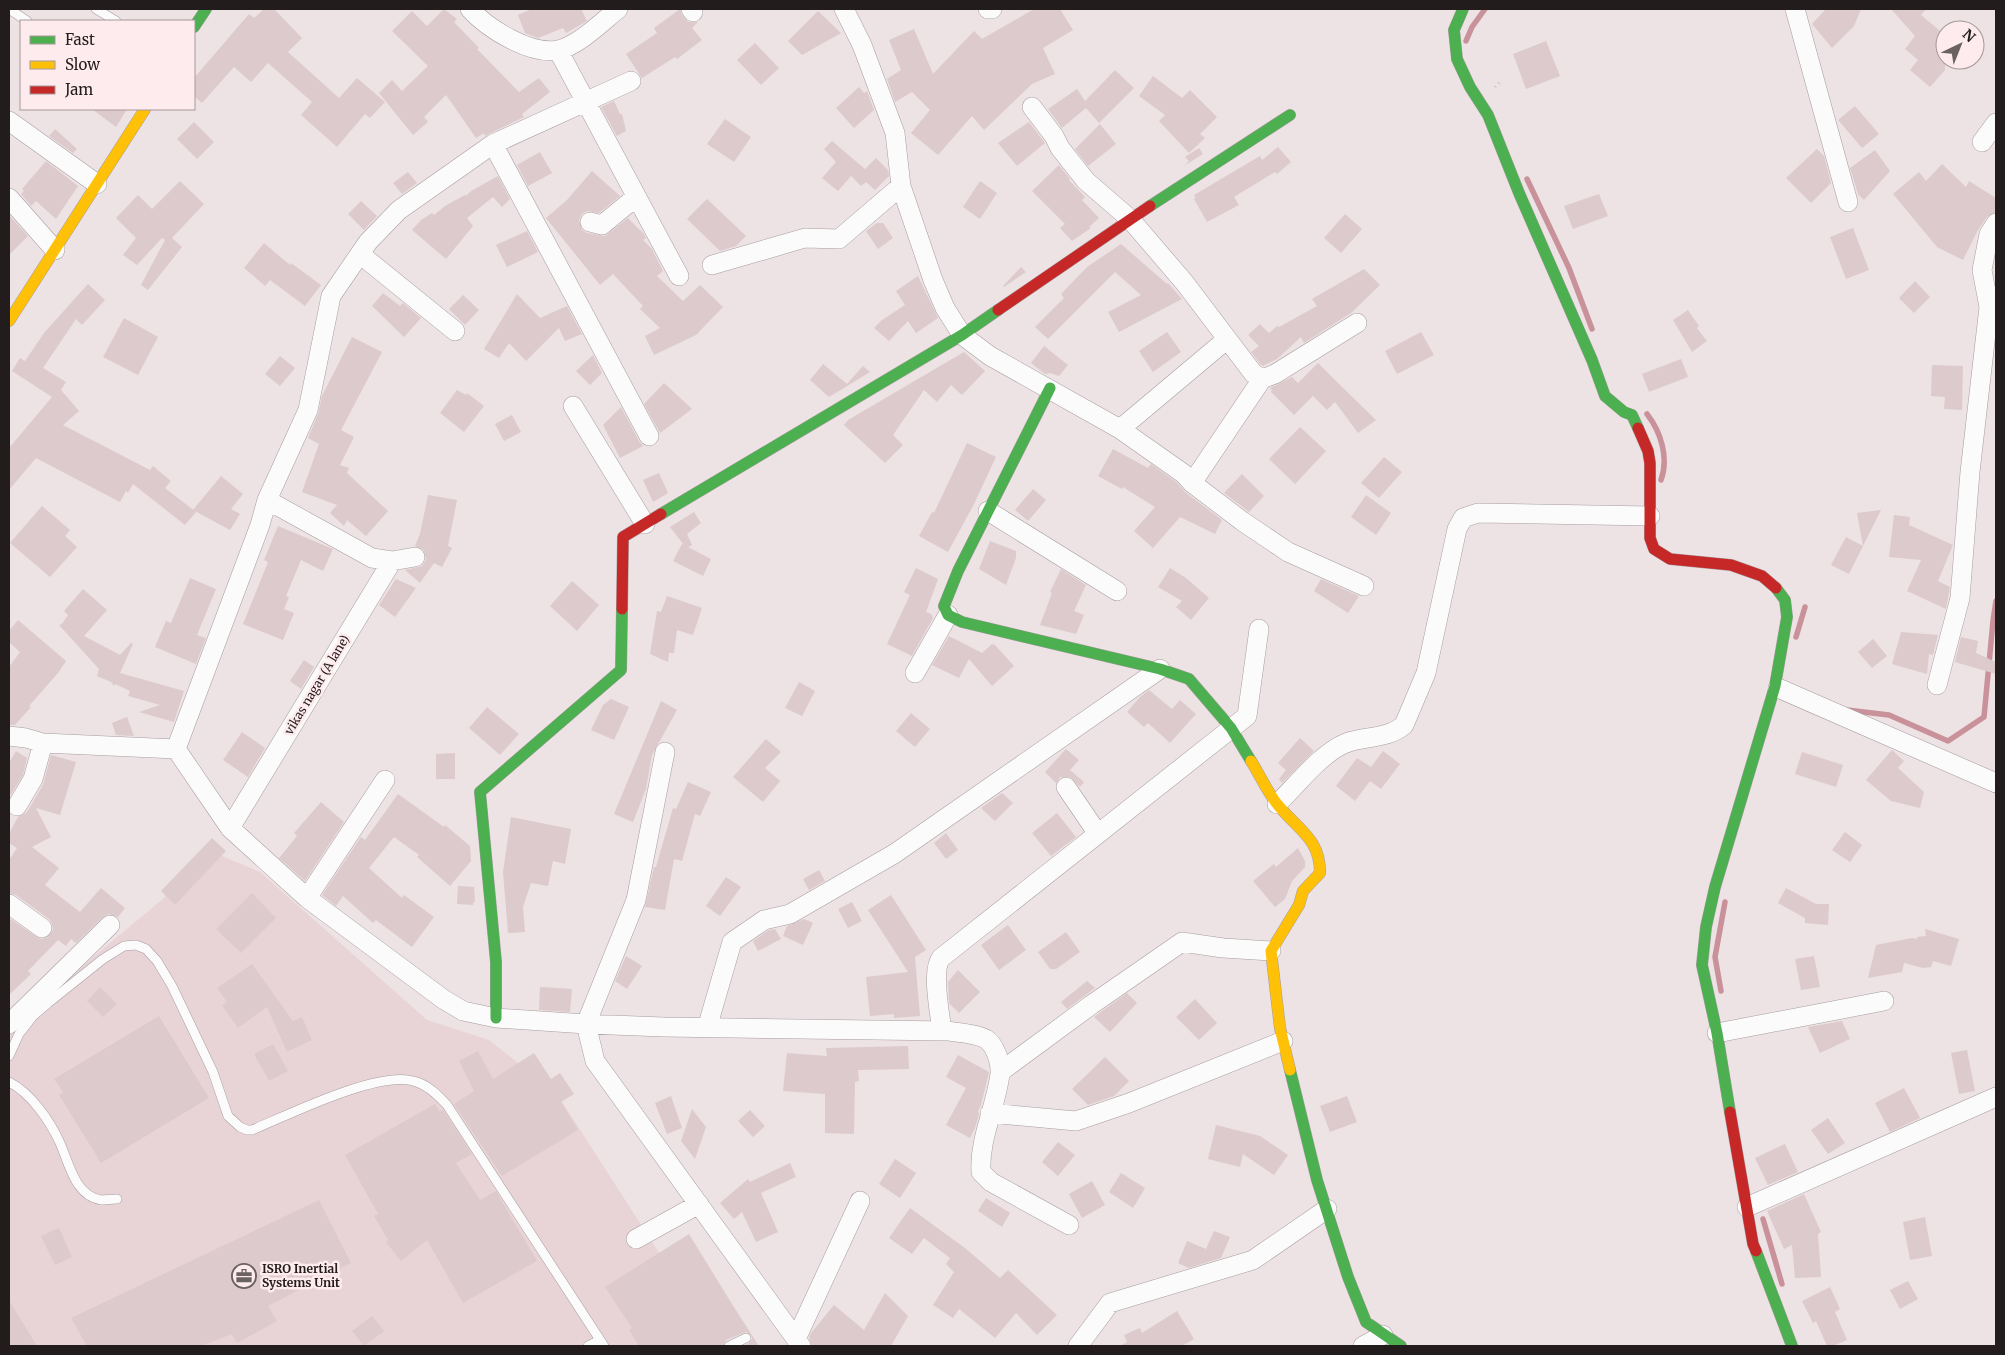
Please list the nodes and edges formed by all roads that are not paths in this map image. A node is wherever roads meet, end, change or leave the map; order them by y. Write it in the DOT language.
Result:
graph roads {
  1 [pos="9,9"];
  2 [pos="96,9"];
  3 [pos="206,9"];
  4 [pos="470,9"];
  5 [pos="618,9"];
  6 [pos="844,9"];
  7 [pos="1463,9"];
  8 [pos="1795,9"];
  9 [pos="26,20"];
  10 [pos="114,20"];
  11 [pos="195,26"];
  12 [pos="558,50"];
  13 [pos="631,81"];
  14 [pos="585,103"];
  15 [pos="1032,107"];
  16 [pos="144,110"];
  17 [pos="1290,115"];
  18 [pos="9,121"];
  19 [pos="1996,123"];
  20 [pos="1982,142"];
  21 [pos="493,144"];
  22 [pos="97,184"];
  23 [pos="901,186"];
  24 [pos="636,197"];
  25 [pos="9,198"];
  26 [pos="1848,202"];
  27 [pos="1130,219"];
  28 [pos="590,222"];
  29 [pos="1996,223"];
  30 [pos="55,250"];
  31 [pos="360,254"];
  32 [pos="712,265"];
  33 [pos="679,276"];
  34 [pos="1991,285"];
  35 [pos="9,321"];
  36 [pos="1357,323"];
  37 [pos="455,331"];
  38 [pos="962,335"];
  39 [pos="1226,340"];
  40 [pos="1262,379"];
  41 [pos="1050,388"];
  42 [pos="574,406"];
  43 [pos="1120,429"];
  44 [pos="649,436"];
  45 [pos="1192,483"];
  46 [pos="267,500"];
  47 [pos="988,511"];
  48 [pos="1650,516"];
  49 [pos="645,524"];
  50 [pos="415,557"];
  51 [pos="392,561"];
  52 [pos="1364,586"];
  53 [pos="1117,591"];
  54 [pos="948,615"];
  55 [pos="1259,629"];
  56 [pos="1160,669"];
  57 [pos="915,674"];
  58 [pos="1938,684"];
  59 [pos="1781,689"];
  60 [pos="1231,728"];
  61 [pos="9,736"];
  62 [pos="43,743"];
  63 [pos="176,749"];
  64 [pos="665,752"];
  65 [pos="385,780"];
  66 [pos="1996,783"];
  67 [pos="1066,787"];
  68 [pos="1278,804"];
  69 [pos="17,806"];
  70 [pos="230,828"];
  71 [pos="1098,834"];
  72 [pos="307,898"];
  73 [pos="9,904"];
  74 [pos="110,925"];
  75 [pos="42,928"];
  76 [pos="1271,951"];
  77 [pos="1884,1001"];
  78 [pos="496,1018"];
  79 [pos="9,1024"];
  80 [pos="586,1024"];
  81 [pos="707,1028"];
  82 [pos="942,1031"];
  83 [pos="1717,1033"];
  84 [pos="1283,1041"];
  85 [pos="9,1056"];
  86 [pos="1000,1072"];
  87 [pos="9,1082"];
  88 [pos="1996,1097"];
  89 [pos="990,1113"];
  90 [pos="117,1199"];
  91 [pos="860,1201"];
  92 [pos="699,1204"];
  93 [pos="1747,1207"];
  94 [pos="1327,1209"];
  95 [pos="1069,1225"];
  96 [pos="636,1240"];
  97 [pos="1383,1336"];
  98 [pos="746,1338"];
  99 [pos="602,1343"];
  100 [pos="799,1343"];
  101 [pos="588,1346"];
  102 [pos="729,1346"];
  103 [pos="1078,1346"];
  104 [pos="1363,1346"];
  105 [pos="1401,1346"];
  106 [pos="1792,1346"];
  1 -- 9 [label="lane"];
  2 -- 10 [label="lane"];
  3 -- 11 [label="street"];
  4 -- 12 [label="street"];
  5 -- 12 [label="street"];
  6 -- 23 [label="street"];
  7 -- 48 [label="street"];
  8 -- 26 [label="street"];
  12 -- 14 [label="street"];
  13 -- 14 [label="street"];
  14 -- 21 [label="street"];
  14 -- 24 [label="street"];
  15 -- 27 [label="street"];
  16 -- 22 [label="street"];
  17 -- 27 [label="street"];
  18 -- 22 [label="street"];
  19 -- 20 [label="street"];
  21 -- 31 [label="street"];
  21 -- 44 [label="street"];
  22 -- 30 [label="street"];
  23 -- 32 [label="street"];
  23 -- 38 [label="street"];
  24 -- 28 [label="street"];
  24 -- 33 [label="street"];
  25 -- 30 [label="street"];
  27 -- 38 [label="street"];
  27 -- 39 [label="street"];
  29 -- 34 [label="street"];
  30 -- 35 [label="street"];
  31 -- 37 [label="street"];
  31 -- 46 [label="street"];
  34 -- 58 [label="street"];
  36 -- 40 [label="street"];
  38 -- 41 [label="street"];
  38 -- 49 [label="street"];
  39 -- 40 [label="street"];
  39 -- 43 [label="street"];
  40 -- 45 [label="street"];
  41 -- 43 [label="street"];
  41 -- 47 [label="street"];
  42 -- 49 [label="street"];
  43 -- 45 [label="street"];
  45 -- 52 [label="street"];
  46 -- 51 [label="street"];
  46 -- 63 [label="street"];
  47 -- 53 [label="street"];
  47 -- 54 [label="street"];
  48 -- 59 [label="street"];
  48 -- 68 [label="street"];
  49 -- 78 [label="street"];
  50 -- 51 [label="street"];
  51 -- 70 [label="street, vikas nagar (A lane)"];
  54 -- 56 [label="street"];
  54 -- 57 [label="street"];
  55 -- 60 [label="street"];
  56 -- 60 [label="street"];
  56 -- 81 [label="street"];
  59 -- 66 [label="street"];
  59 -- 83 [label="street"];
  60 -- 68 [label="street"];
  60 -- 71 [label="street"];
  61 -- 62 [label="street"];
  62 -- 63 [label="street"];
  62 -- 69 [label="street"];
  63 -- 70 [label="street"];
  64 -- 80 [label="street"];
  65 -- 72 [label="street"];
  67 -- 71 [label="street"];
  68 -- 76 [label="street"];
  70 -- 72 [label="street"];
  71 -- 82 [label="street"];
  72 -- 78 [label="street"];
  73 -- 75 [label="street"];
  74 -- 79 [label="street"];
  76 -- 84 [label="street"];
  76 -- 86 [label="street"];
  77 -- 83 [label="street"];
  78 -- 80 [label="street"];
  80 -- 81 [label="street"];
  80 -- 92 [label="street"];
  81 -- 82 [label="street"];
  82 -- 86 [label="street"];
  83 -- 93 [label="street"];
  84 -- 89 [label="street"];
  84 -- 94 [label="street"];
  85 -- 99 [label="lane"];
  86 -- 89 [label="street"];
  87 -- 90 [label="lane"];
  88 -- 93 [label="street"];
  89 -- 95 [label="street"];
  91 -- 100 [label="street"];
  92 -- 96 [label="street"];
  92 -- 100 [label="street"];
  93 -- 106 [label="street"];
  94 -- 97 [label="street"];
  94 -- 103 [label="street"];
  97 -- 104 [label="street"];
  97 -- 105 [label="street"];
  98 -- 102 [label="lane"];
  99 -- 101 [label="lane"];
}
